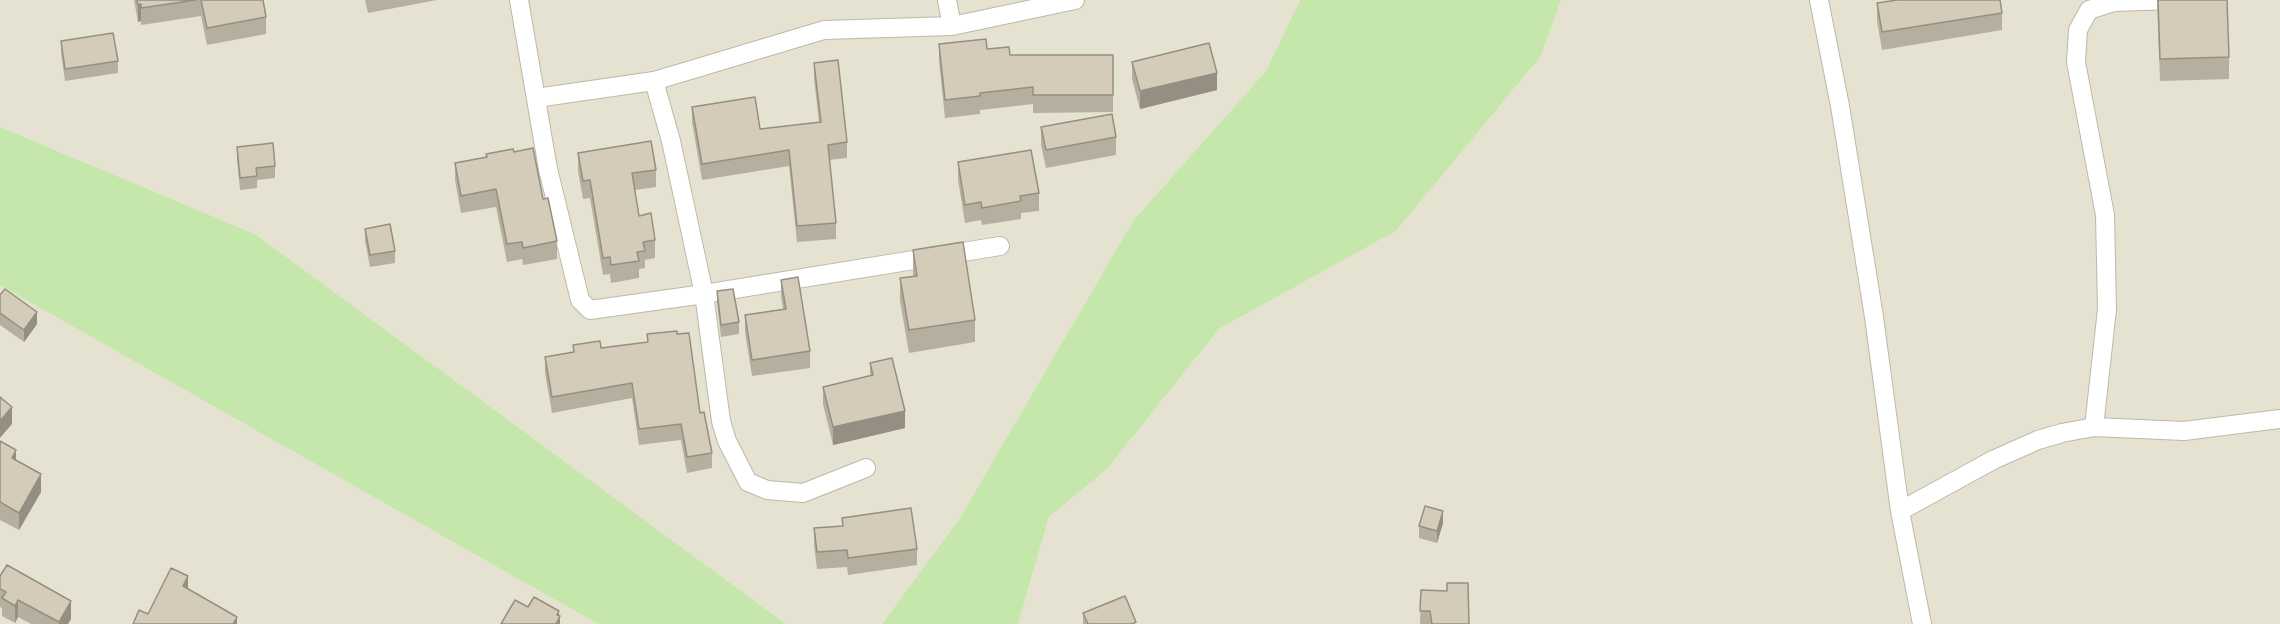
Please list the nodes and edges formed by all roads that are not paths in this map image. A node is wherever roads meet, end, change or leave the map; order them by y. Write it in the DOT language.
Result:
graph roads {
  1 [pos="519,0"];
  2 [pos="947,0"];
  3 [pos="1075,0"];
  4 [pos="1819,0"];
  5 [pos="2172,0"];
  6 [pos="952,26"];
  7 [pos="654,81"];
  8 [pos="536,98"];
  9 [pos="1000,246"];
  10 [pos="704,294"];
  11 [pos="2280,419"];
  12 [pos="2094,427"];
  13 [pos="866,468"];
  14 [pos="1900,511"];
  15 [pos="1922,624"];
  1 -- 8 [label="street"];
  2 -- 6 [label="street"];
  3 -- 6 [label="street"];
  4 -- 14 [label="street"];
  5 -- 12 [label="street"];
  6 -- 7 [label="street"];
  7 -- 8 [label="street"];
  7 -- 10 [label="street"];
  8 -- 10 [label="street"];
  9 -- 10 [label="street"];
  10 -- 13 [label="street"];
  11 -- 12 [label="street"];
  12 -- 14 [label="street"];
  14 -- 15 [label="street"];
}
